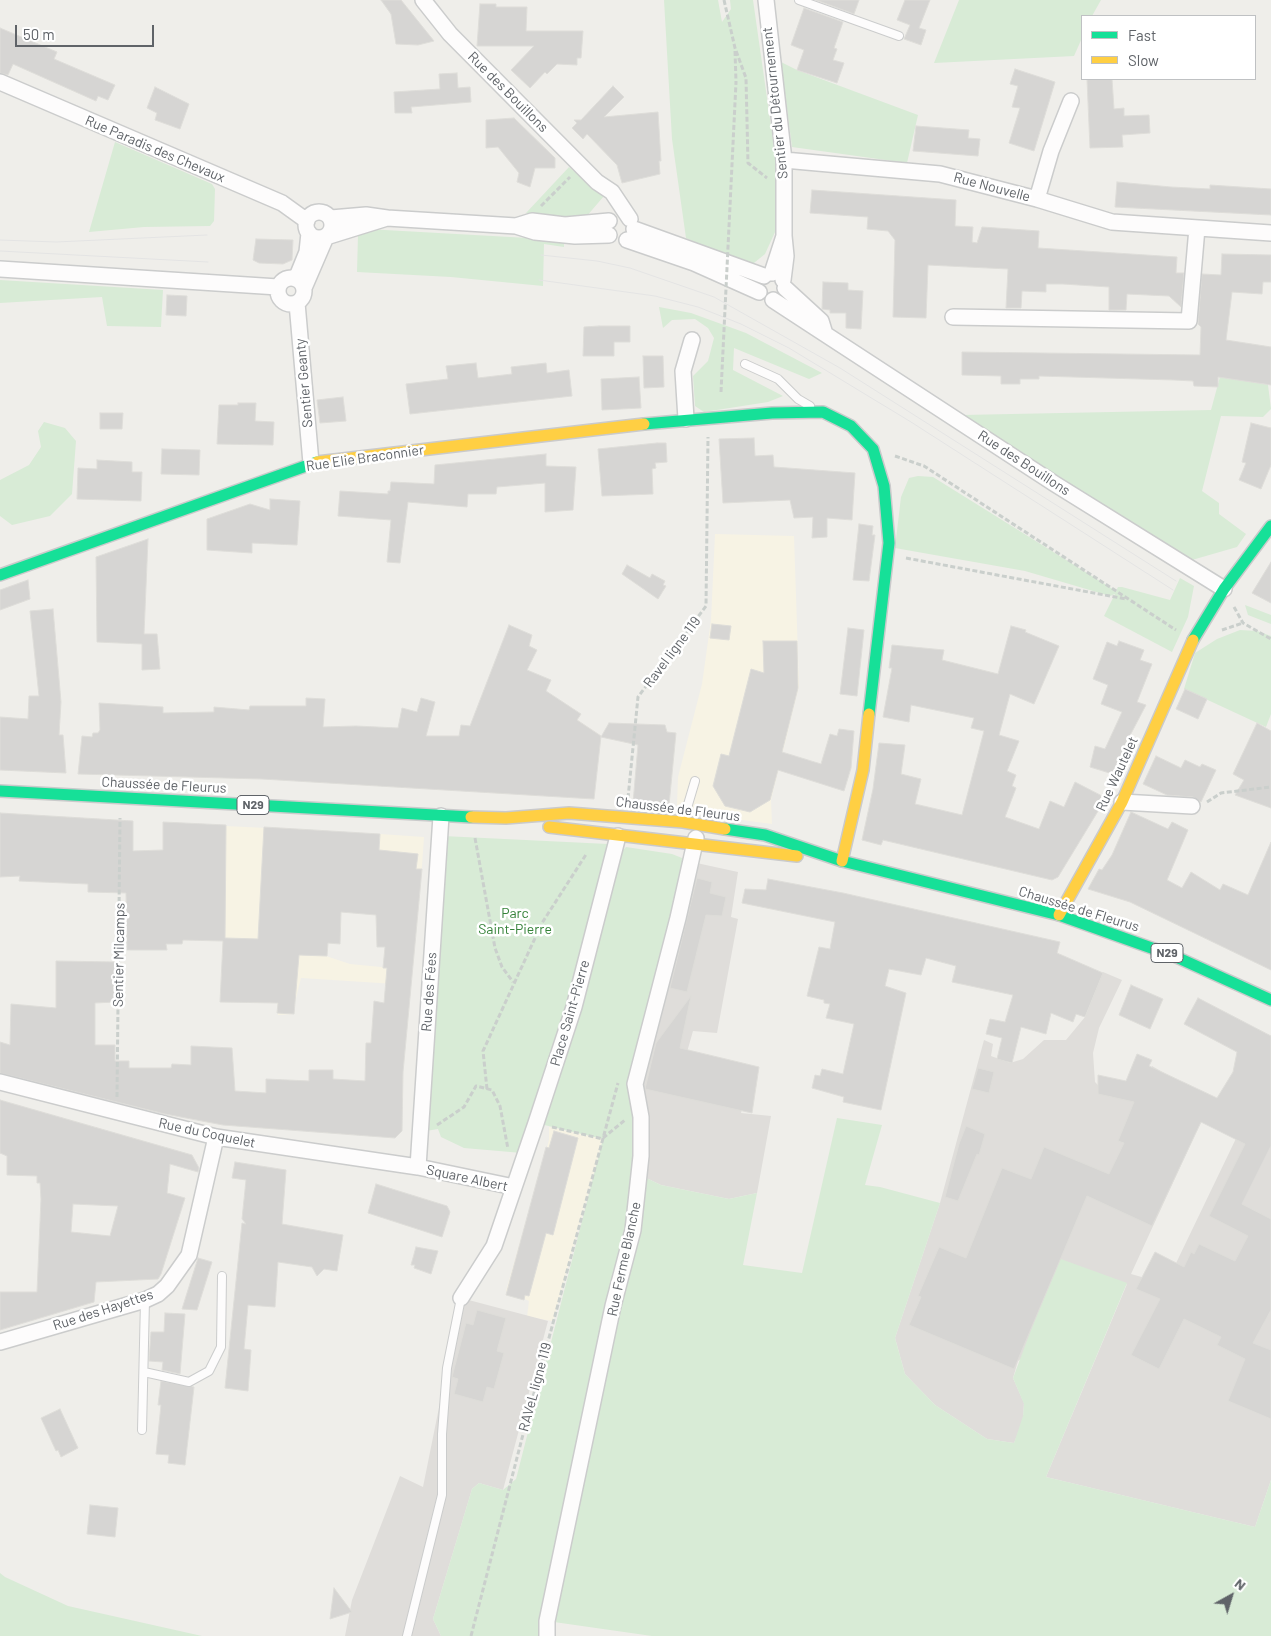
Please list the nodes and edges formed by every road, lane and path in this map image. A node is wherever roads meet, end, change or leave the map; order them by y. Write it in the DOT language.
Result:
graph roads {
  1 [pos="423,0"];
  2 [pos="724,0"];
  3 [pos="766,0"];
  4 [pos="799,0"];
  5 [pos="899,36"];
  6 [pos="735,48"];
  7 [pos="0,82"];
  8 [pos="1071,101"];
  9 [pos="784,160"];
  10 [pos="582,166"];
  11 [pos="597,182"];
  12 [pos="784,191"];
  13 [pos="1037,199"];
  14 [pos="537,210"];
  15 [pos="331,218"];
  16 [pos="387,218"];
  17 [pos="611,224"];
  18 [pos="308,227"];
  19 [pos="1197,228"];
  20 [pos="630,230"];
  21 [pos="1271,233"];
  22 [pos="326,237"];
  23 [pos="0,269"];
  24 [pos="776,279"];
  25 [pos="300,284"];
  26 [pos="278,287"];
  27 [pos="759,292"];
  28 [pos="773,300"];
  29 [pos="297,303"];
  30 [pos="953,317"];
  31 [pos="825,334"];
  32 [pos="692,340"];
  33 [pos="745,364"];
  34 [pos="721,392"];
  35 [pos="823,412"];
  36 [pos="720,418"];
  37 [pos="686,419"];
  38 [pos="873,449"];
  39 [pos="311,463"];
  40 [pos="1271,526"];
  41 [pos="888,554"];
  42 [pos="0,575"];
  43 [pos="1224,589"];
  44 [pos="1130,600"];
  45 [pos="1271,640"];
  46 [pos="1192,641"];
  47 [pos="695,781"];
  48 [pos="1271,787"];
  49 [pos="0,791"];
  50 [pos="120,797"];
  51 [pos="1122,802"];
  52 [pos="1192,806"];
  53 [pos="441,816"];
  54 [pos="626,817"];
  55 [pos="506,818"];
  56 [pos="682,822"];
  57 [pos="699,824"];
  58 [pos="599,834"];
  59 [pos="618,836"];
  60 [pos="475,838"];
  61 [pos="695,844"];
  62 [pos="842,861"];
  63 [pos="1059,915"];
  64 [pos="513,982"];
  65 [pos="1271,1000"];
  66 [pos="0,1082"];
  67 [pos="487,1088"];
  68 [pos="639,1108"];
  69 [pos="117,1112"];
  70 [pos="536,1123"];
  71 [pos="216,1137"];
  72 [pos="420,1137"];
  73 [pos="603,1139"];
  74 [pos="418,1168"];
  75 [pos="521,1168"];
  76 [pos="514,1187"];
  77 [pos="222,1276"];
  78 [pos="461,1298"];
  79 [pos="146,1300"];
  80 [pos="0,1342"];
  81 [pos="144,1372"];
  82 [pos="142,1430"];
  83 [pos="406,1636"];
  84 [pos="471,1636"];
  85 [pos="547,1636"];
  1 -- 10 [label="street, Rue des Bouillons"];
  2 -- 6 [label="path"];
  3 -- 9 [label="street, Sentier du Détournement"];
  4 -- 5 [label="lane"];
  6 -- 12 [label="path"];
  6 -- 34 [label="path, bridge"];
  7 -- 18 [label="street, Rue Paradis des Chevaux"];
  8 -- 13 [label="street"];
  9 -- 12 [label="street, Sentier du Détournement"];
  9 -- 13 [label="street, Rue Nouvelle"];
  10 -- 11 [label="street, Rue des Bouillons"];
  10 -- 14 [label="path"];
  11 -- 17 [label="street, Rue des Bouillons"];
  11 -- 20 [label="street, Rue des Bouillons"];
  12 -- 24 [label="street, Sentier du Détournement"];
  13 -- 19 [label="street, Rue Nouvelle"];
  15 -- 16 [label="street"];
  15 -- 18 [label="street"];
  15 -- 22 [label="street"];
  16 -- 17 [label="street"];
  16 -- 22 [label="street"];
  17 -- 20 [label="street"];
  17 -- 20 [label="street"];
  18 -- 22 [label="street"];
  18 -- 25 [label="street"];
  19 -- 21 [label="street, Rue Nouvelle"];
  19 -- 30 [label="street"];
  20 -- 24 [label="street, Rue des Bouillons"];
  20 -- 27 [label="street"];
  22 -- 25 [label="street"];
  23 -- 26 [label="street"];
  24 -- 27 [label="street, Sentier du Détournement"];
  24 -- 28 [label="street"];
  24 -- 31 [label="street, Rue des Bouillons"];
  25 -- 26 [label="street"];
  25 -- 29 [label="street"];
  26 -- 29 [label="street"];
  27 -- 28 [label="street, Rue des Bouillons"];
  28 -- 31 [label="street, Rue des Bouillons"];
  29 -- 39 [label="street, Sentier Geanty"];
  31 -- 43 [label="street, Rue des Bouillons"];
  32 -- 37 [label="street"];
  33 -- 35 [label="lane"];
  35 -- 36 [label="street, Rue Elie Braconnier"];
  35 -- 38 [label="street, Rue Elie Braconnier"];
  36 -- 37 [label="street, Rue Elie Braconnier"];
  36 -- 54 [label="path, Ravel ligne 119"];
  37 -- 39 [label="street, Rue Elie Braconnier"];
  38 -- 41 [label="street"];
  38 -- 44 [label="path"];
  39 -- 42 [label="street, Rue Elie Braconnier"];
  40 -- 43 [label="street"];
  41 -- 44 [label="path"];
  41 -- 62 [label="street"];
  43 -- 45 [label="path"];
  43 -- 46 [label="street, Rue Wautelet"];
  44 -- 46 [label="path"];
  46 -- 51 [label="street, Rue Wautelet"];
  47 -- 56 [label="lane"];
  48 -- 52 [label="path"];
  49 -- 50 [label="street, Chaussée de Fleurus / N29"];
  50 -- 53 [label="street, Chaussée de Fleurus / N29"];
  50 -- 69 [label="path, Sentier Milcamps"];
  51 -- 52 [label="street"];
  51 -- 63 [label="street, Rue Wautelet"];
  53 -- 55 [label="street, Chaussée de Fleurus / N29"];
  53 -- 72 [label="street, Rue des Fées"];
  54 -- 55 [label="street, Chaussée de Fleurus / N29"];
  54 -- 56 [label="street, Chaussée de Fleurus / N29"];
  55 -- 58 [label="street, Chaussée de Fleurus / N29"];
  56 -- 57 [label="street, Chaussée de Fleurus / N29"];
  57 -- 61 [label="street, Rue Ferme Blanche"];
  57 -- 62 [label="street, Chaussée de Fleurus / N29"];
  58 -- 59 [label="street, Chaussée de Fleurus / N29"];
  58 -- 64 [label="path"];
  59 -- 61 [label="street, Chaussée de Fleurus / N29"];
  59 -- 70 [label="street, Place Saint-Pierre"];
  60 -- 64 [label="path"];
  61 -- 62 [label="street, Chaussée de Fleurus / N29"];
  61 -- 68 [label="street, Rue Ferme Blanche"];
  62 -- 63 [label="street, Chaussée de Fleurus / N29"];
  63 -- 65 [label="street, Chaussée de Fleurus / N29"];
  64 -- 67 [label="path"];
  66 -- 69 [label="street, Rue du Coquelet"];
  67 -- 72 [label="path"];
  67 -- 75 [label="path"];
  68 -- 73 [label="path"];
  68 -- 85 [label="street, Rue Ferme Blanche"];
  69 -- 71 [label="street, Rue du Coquelet"];
  70 -- 73 [label="path"];
  70 -- 75 [label="street, Place Saint-Pierre"];
  71 -- 74 [label="street, Rue du Coquelet"];
  71 -- 79 [label="street, Rue des Hayettes"];
  72 -- 74 [label="street, Rue des Fées"];
  73 -- 84 [label="path, RAVeL ligne 119"];
  74 -- 76 [label="street, Square Albert"];
  75 -- 76 [label="street, Place Saint-Pierre"];
  76 -- 78 [label="street, Square Albert"];
  77 -- 81 [label="lane"];
  78 -- 83 [label="lane"];
  79 -- 80 [label="street, Rue des Hayettes"];
  79 -- 81 [label="lane"];
  81 -- 82 [label="lane"];
}
